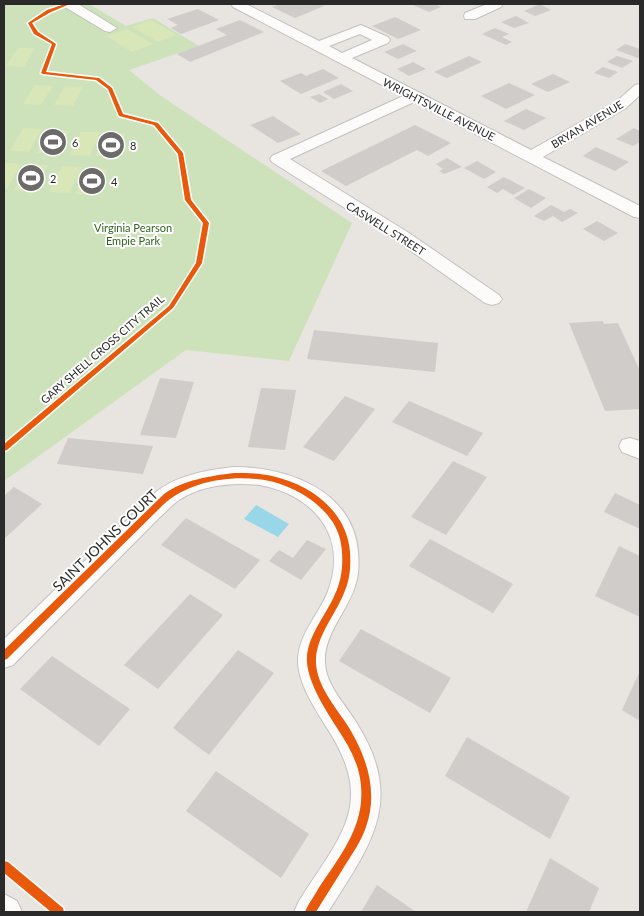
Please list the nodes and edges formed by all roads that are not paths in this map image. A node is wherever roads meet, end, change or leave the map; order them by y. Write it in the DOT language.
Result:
graph roads {
  1 [pos="69,4"];
  2 [pos="237,4"];
  3 [pos="497,4"];
  4 [pos="470,16"];
  5 [pos="110,28"];
  6 [pos="318,46"];
  7 [pos="341,58"];
  8 [pos="640,88"];
  9 [pos="415,96"];
  10 [pos="532,157"];
  11 [pos="640,213"];
  12 [pos="492,299"];
  13 [pos="4,656"];
  14 [pos="310,912"];
  1 -- 5 [label="street"];
  2 -- 6 [label="street, WRIGHTSVILLE AVENUE"];
  3 -- 4 [label="street"];
  6 -- 7 [label="street, WRIGHTSVILLE AVENUE"];
  6 -- 7 [label="street"];
  7 -- 9 [label="street, WRIGHTSVILLE AVENUE"];
  8 -- 10 [label="street, BRYAN AVENUE"];
  9 -- 10 [label="street, WRIGHTSVILLE AVENUE"];
  9 -- 12 [label="street, CASWELL STREET"];
  10 -- 11 [label="street, WRIGHTSVILLE AVENUE"];
  13 -- 14 [label="street, SAINT JOHNS COURT"];
}
